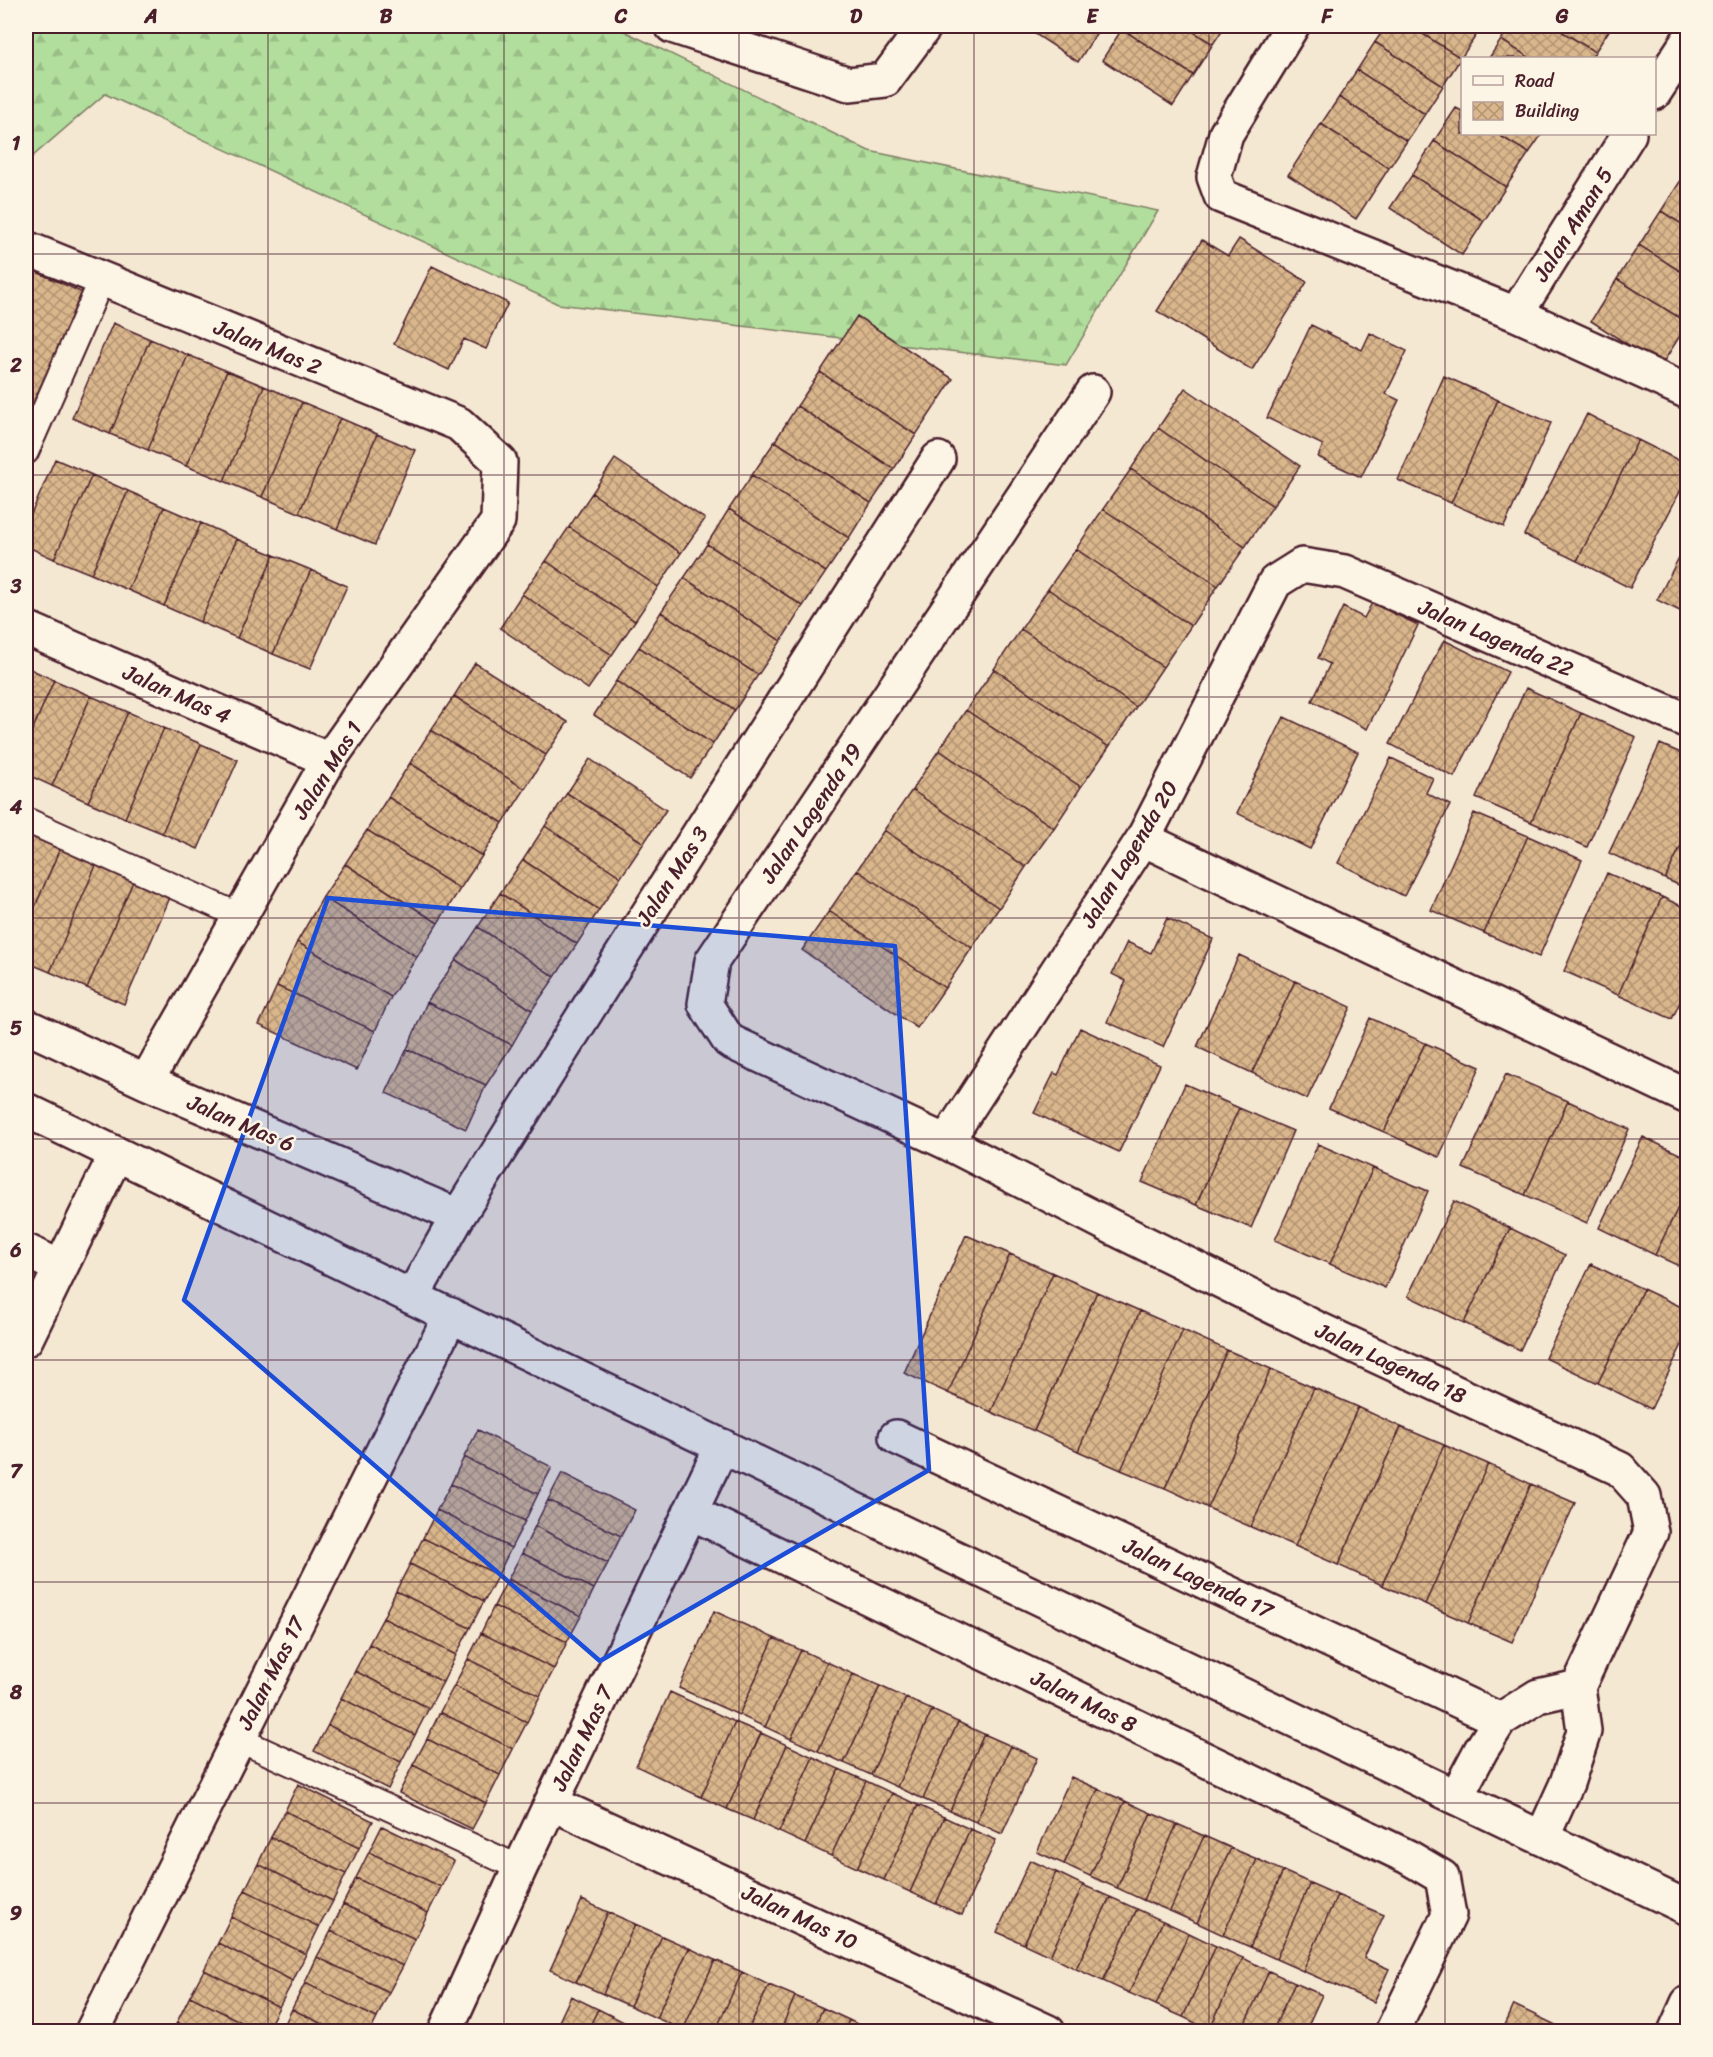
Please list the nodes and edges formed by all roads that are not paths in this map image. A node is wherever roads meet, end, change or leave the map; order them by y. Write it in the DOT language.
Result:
graph roads {
  1 [pos="672,26"];
  2 [pos="1292,26"];
  3 [pos="917,28"];
  4 [pos="1688,40"];
  5 [pos="1656,90"];
  6 [pos="1628,135"];
  7 [pos="26,248"];
  8 [pos="102,279"];
  9 [pos="1516,314"];
  10 [pos="1688,392"];
  11 [pos="1093,393"];
  12 [pos="26,452"];
  13 [pos="938,459"];
  14 [pos="500,462"];
  15 [pos="1302,565"];
  16 [pos="26,628"];
  17 [pos="1688,721"];
  18 [pos="329,760"];
  19 [pos="26,820"];
  20 [pos="1143,839"];
  21 [pos="240,916"];
  22 [pos="26,1026"];
  23 [pos="146,1082"];
  24 [pos="1688,1097"];
  25 [pos="26,1110"];
  26 [pos="946,1142"];
  27 [pos="116,1154"];
  28 [pos="458,1216"];
  29 [pos="26,1251"];
  30 [pos="60,1267"];
  31 [pos="412,1297"];
  32 [pos="451,1315"];
  33 [pos="26,1340"];
  34 [pos="896,1437"];
  35 [pos="722,1446"];
  36 [pos="690,1512"];
  37 [pos="1578,1687"];
  38 [pos="1500,1720"];
  39 [pos="238,1739"];
  40 [pos="1456,1797"];
  41 [pos="551,1803"];
  42 [pos="1542,1838"];
  43 [pos="520,1868"];
  44 [pos="1688,1908"];
  45 [pos="1688,2003"];
  46 [pos="92,2031"];
  47 [pos="445,2031"];
  48 [pos="1048,2031"];
  49 [pos="1392,2031"];
  50 [pos="1675,2031"];
  1 -- 3 [label="street"];
  2 -- 9 [label="street"];
  4 -- 5 [label="street"];
  6 -- 9 [label="street, Jalan Aman 5"];
  7 -- 8 [label="street, Jalan Mas 2"];
  8 -- 12 [label="lane"];
  8 -- 14 [label="street, Jalan Mas 2"];
  9 -- 10 [label="street"];
  11 -- 26 [label="street, Jalan Lagenda 19"];
  13 -- 28 [label="street, Jalan Mas 3"];
  14 -- 18 [label="street, Jalan Mas 1"];
  15 -- 17 [label="street, Jalan Lagenda 22"];
  15 -- 20 [label="street, Jalan Lagenda 20"];
  16 -- 18 [label="street, Jalan Mas 4"];
  18 -- 21 [label="street, Jalan Mas 1"];
  19 -- 21 [label="lane"];
  20 -- 24 [label="street"];
  20 -- 26 [label="street, Jalan Lagenda 20"];
  21 -- 23 [label="street, Jalan Mas 1"];
  22 -- 23 [label="street, Jalan Mas 6"];
  23 -- 28 [label="street, Jalan Mas 6"];
  25 -- 27 [label="street"];
  26 -- 37 [label="street, Jalan Lagenda 18"];
  27 -- 30 [label="street"];
  27 -- 31 [label="street"];
  28 -- 31 [label="street, Jalan Mas 3"];
  29 -- 30 [label="street"];
  30 -- 33 [label="street"];
  31 -- 32 [label="street"];
  32 -- 35 [label="street"];
  32 -- 39 [label="street, Jalan Mas 17"];
  34 -- 38 [label="street, Jalan Lagenda 17"];
  35 -- 36 [label="street, Jalan Mas 7"];
  35 -- 40 [label="street"];
  36 -- 41 [label="street, Jalan Mas 7"];
  36 -- 49 [label="street, Jalan Mas 8"];
  37 -- 38 [label="street"];
  37 -- 42 [label="street"];
  38 -- 40 [label="street"];
  39 -- 43 [label="lane"];
  39 -- 46 [label="street, Jalan Mas 17"];
  40 -- 42 [label="street"];
  41 -- 43 [label="street, Jalan Mas 7"];
  41 -- 48 [label="street, Jalan Mas 10"];
  42 -- 44 [label="street"];
  43 -- 47 [label="street, Jalan Mas 7"];
  45 -- 50 [label="street"];
}
